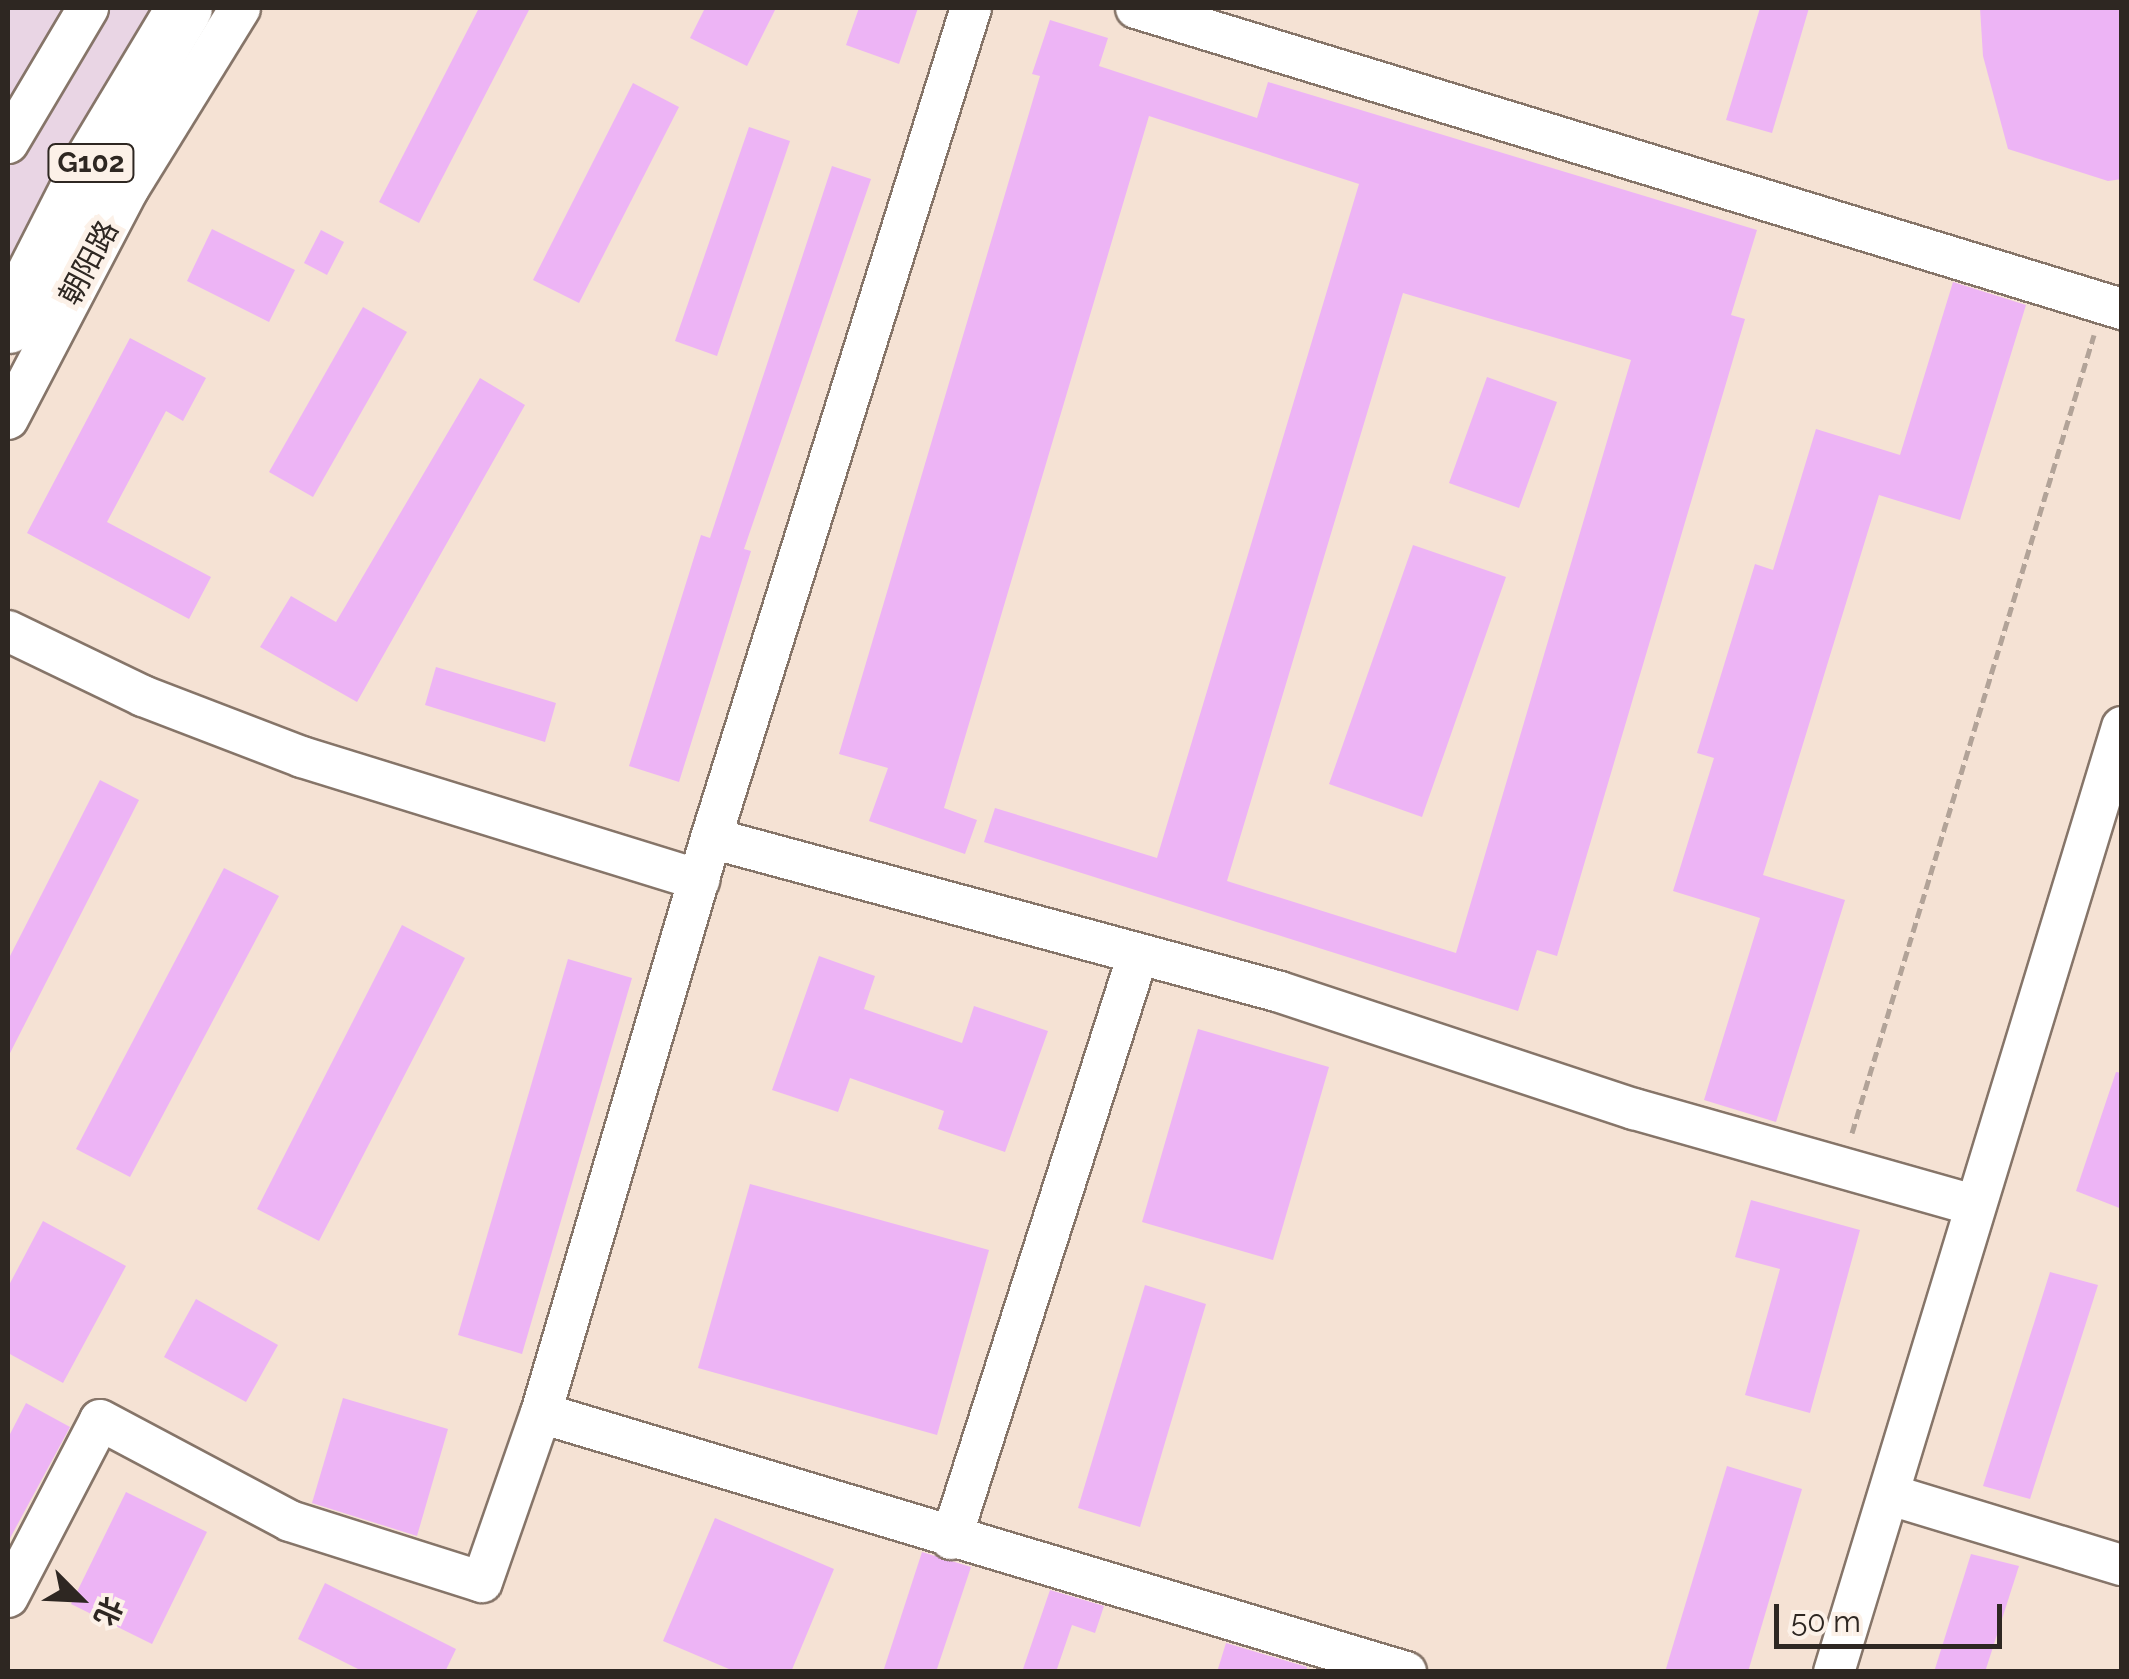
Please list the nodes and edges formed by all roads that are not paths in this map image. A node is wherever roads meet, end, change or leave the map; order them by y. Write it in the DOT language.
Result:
graph roads {
  1 [pos="88,8"];
  2 [pos="146,8"];
  3 [pos="184,8"];
  4 [pos="240,8"];
  5 [pos="971,8"];
  6 [pos="1136,8"];
  7 [pos="8,143"];
  8 [pos="8,266"];
  9 [pos="2112,306"];
  10 [pos="8,324"];
  11 [pos="8,419"];
  12 [pos="8,632"];
  13 [pos="2122,727"];
  14 [pos="711,838"];
  15 [pos="700,880"];
  16 [pos="1137,958"];
  17 [pos="1974,1205"];
  18 [pos="541,1413"];
  19 [pos="1891,1495"];
  20 [pos="951,1539"];
  21 [pos="2122,1565"];
  22 [pos="8,1597"];
  23 [pos="1406,1672"];
  24 [pos="1834,1672"];
  1 -- 7 [label="street"];
  2 -- 8 [label="highway, G102"];
  3 -- 10 [label="highway, 朝阳路 / G102"];
  4 -- 11 [label="street, 朝阳路"];
  5 -- 14 [label="street"];
  6 -- 9 [label="street"];
  12 -- 15 [label="street"];
  13 -- 17 [label="street"];
  14 -- 15 [label="street"];
  14 -- 16 [label="street"];
  15 -- 18 [label="street"];
  16 -- 17 [label="street"];
  16 -- 20 [label="street"];
  17 -- 19 [label="street"];
  18 -- 20 [label="street"];
  18 -- 22 [label="street"];
  19 -- 21 [label="street"];
  19 -- 24 [label="street"];
  20 -- 23 [label="street"];
}
